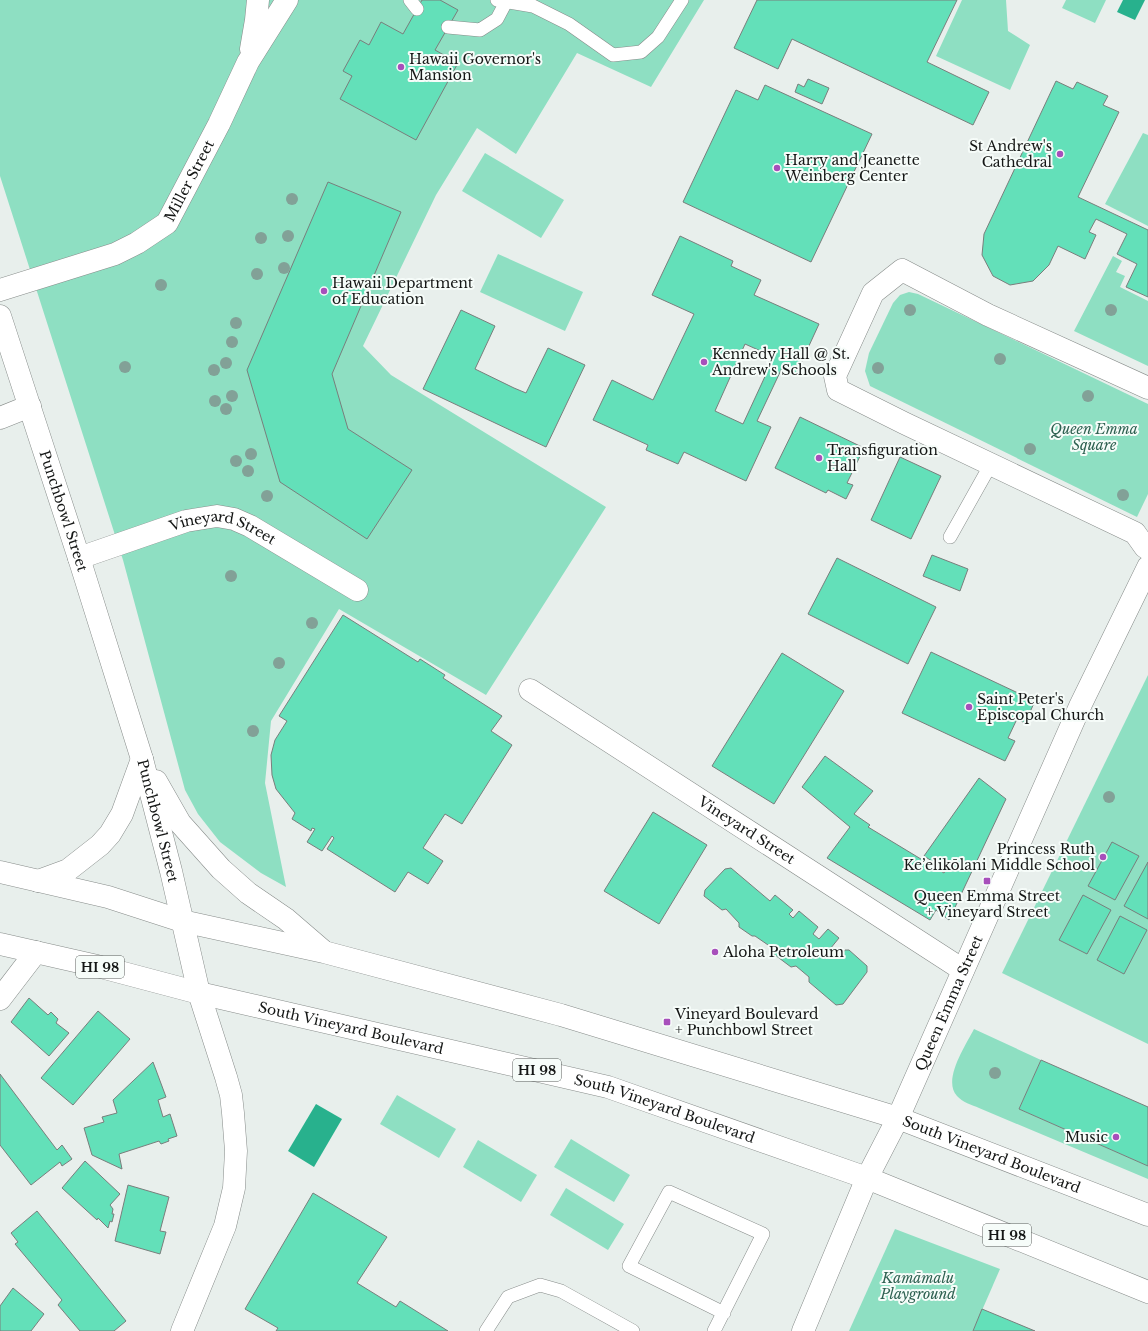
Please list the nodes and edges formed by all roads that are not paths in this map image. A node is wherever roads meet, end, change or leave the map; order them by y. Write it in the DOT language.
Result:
graph roads {
  1 [pos="258,0"];
  2 [pos="287,0"];
  3 [pos="682,0"];
  4 [pos="502,1"];
  5 [pos="448,27"];
  6 [pos="248,62"];
  7 [pos="0,290"];
  8 [pos="0,316"];
  9 [pos="1148,388"];
  10 [pos="30,406"];
  11 [pos="0,418"];
  12 [pos="991,464"];
  13 [pos="950,537"];
  14 [pos="1148,549"];
  15 [pos="79,558"];
  16 [pos="1148,567"];
  17 [pos="357,590"];
  18 [pos="530,690"];
  19 [pos="142,759"];
  20 [pos="0,872"];
  21 [pos="38,881"];
  22 [pos="182,921"];
  23 [pos="0,944"];
  24 [pos="36,952"];
  25 [pos="324,952"];
  26 [pos="963,970"];
  27 [pos="199,993"];
  28 [pos="0,999"];
  29 [pos="898,1118"];
  30 [pos="867,1178"];
  31 [pos="1148,1215"];
  32 [pos="1148,1292"];
  33 [pos="724,1313"];
  34 [pos="182,1331"];
  35 [pos="486,1331"];
  36 [pos="633,1331"];
  37 [pos="714,1331"];
  38 [pos="803,1331"];
  1 -- 6 [label="main road, Miller Street"];
  2 -- 6 [label="main road, Miller Street"];
  3 -- 4 [label="lane"];
  4 -- 5 [label="lane"];
  6 -- 7 [label="main road, Miller Street"];
  8 -- 10 [label="main road, Punchbowl Street"];
  9 -- 12 [label="main road"];
  10 -- 11 [label="main road"];
  10 -- 15 [label="main road, Punchbowl Street"];
  12 -- 13 [label="lane"];
  12 -- 14 [label="main road"];
  15 -- 17 [label="main road, Vineyard Street"];
  15 -- 19 [label="main road, Punchbowl Street"];
  16 -- 26 [label="main road, Queen Emma Street"];
  18 -- 26 [label="main road, Vineyard Street"];
  19 -- 21 [label="main road"];
  19 -- 22 [label="main road, Punchbowl Street"];
  19 -- 25 [label="main road"];
  20 -- 21 [label="main road, South Vineyard Boulevard"];
  21 -- 22 [label="main road, South Vineyard Boulevard"];
  22 -- 25 [label="main road, South Vineyard Boulevard"];
  22 -- 27 [label="main road, Punchbowl Street"];
  23 -- 24 [label="main road, South Vineyard Boulevard / HI 98"];
  24 -- 27 [label="main road, South Vineyard Boulevard / HI 98"];
  24 -- 28 [label="main road"];
  25 -- 29 [label="main road, South Vineyard Boulevard"];
  26 -- 29 [label="main road, Queen Emma Street"];
  27 -- 30 [label="main road, South Vineyard Boulevard / HI 98"];
  27 -- 34 [label="main road, Punchbowl Street"];
  29 -- 30 [label="main road, Queen Emma Street"];
  29 -- 31 [label="main road, South Vineyard Boulevard"];
  30 -- 32 [label="main road, South Vineyard Boulevard / HI 98"];
  30 -- 38 [label="main road, Queen Emma Street"];
  33 -- 33 [label="lane"];
  33 -- 37 [label="lane"];
  35 -- 36 [label="lane"];
}
